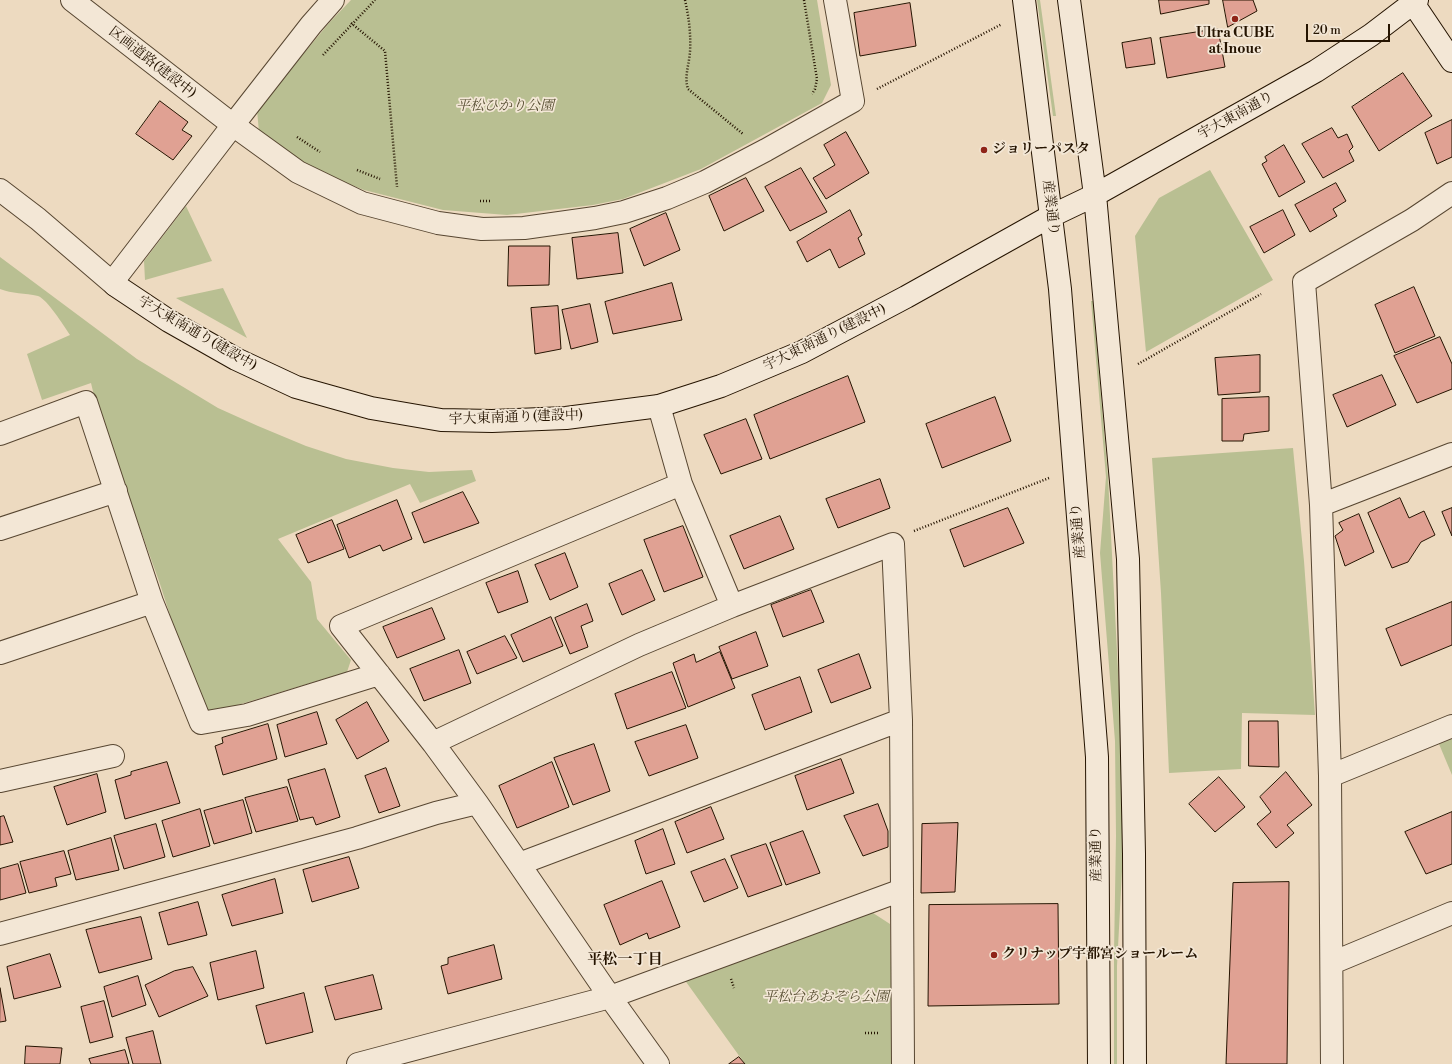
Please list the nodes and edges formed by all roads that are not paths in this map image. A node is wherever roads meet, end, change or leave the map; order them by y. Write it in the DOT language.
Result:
graph roads {
  1 [pos="72,0"];
  2 [pos="835,0"];
  3 [pos="1024,0"];
  4 [pos="1069,0"];
  5 [pos="331,2"];
  6 [pos="1415,2"];
  7 [pos="1452,61"];
  8 [pos="233,125"];
  9 [pos="0,190"];
  10 [pos="1452,193"];
  11 [pos="1095,194"];
  12 [pos="1051,216"];
  13 [pos="115,285"];
  14 [pos="659,406"];
  15 [pos="0,434"];
  16 [pos="1452,454"];
  17 [pos="681,484"];
  18 [pos="116,491"];
  19 [pos="1321,505"];
  20 [pos="0,529"];
  21 [pos="152,602"];
  22 [pos="732,606"];
  23 [pos="0,653"];
  24 [pos="379,674"];
  25 [pos="901,720"];
  26 [pos="1452,726"];
  27 [pos="433,743"];
  28 [pos="113,756"];
  29 [pos="2,776"];
  30 [pos="1330,776"];
  31 [pos="477,803"];
  32 [pos="519,864"];
  33 [pos="902,890"];
  34 [pos="1452,913"];
  35 [pos="0,934"];
  36 [pos="1332,963"];
  37 [pos="610,998"];
  38 [pos="358,1064"];
  39 [pos="658,1064"];
  40 [pos="903,1064"];
  41 [pos="1099,1064"];
  42 [pos="1135,1064"];
  43 [pos="1332,1064"];
  1 -- 8 [label="street, 区画道路(建設中)"];
  2 -- 8 [label="street, 区画道路(建設中)"];
  3 -- 12 [label="street, 産業通り"];
  4 -- 11 [label="street"];
  5 -- 8 [label="street"];
  6 -- 7 [label="street"];
  6 -- 11 [label="street, 宇大東南通り"];
  8 -- 13 [label="street"];
  9 -- 13 [label="street, 宇大東南通り(建設中)"];
  10 -- 19 [label="street"];
  11 -- 12 [label="street, 宇大東南通り"];
  11 -- 42 [label="street"];
  12 -- 14 [label="street, 宇大東南通り(建設中)"];
  12 -- 41 [label="street, 産業通り"];
  13 -- 14 [label="street, 宇大東南通り(建設中)"];
  14 -- 17 [label="street"];
  15 -- 18 [label="street"];
  16 -- 19 [label="street"];
  17 -- 22 [label="street"];
  17 -- 24 [label="street"];
  18 -- 20 [label="street"];
  18 -- 21 [label="street"];
  19 -- 30 [label="street"];
  21 -- 23 [label="street"];
  21 -- 24 [label="street"];
  22 -- 25 [label="street"];
  22 -- 27 [label="street"];
  24 -- 27 [label="street"];
  25 -- 32 [label="street"];
  25 -- 33 [label="street"];
  26 -- 30 [label="street"];
  27 -- 31 [label="street"];
  28 -- 29 [label="street"];
  30 -- 36 [label="street"];
  31 -- 32 [label="street"];
  31 -- 35 [label="street"];
  32 -- 37 [label="street"];
  33 -- 37 [label="street"];
  33 -- 40 [label="street"];
  34 -- 36 [label="street"];
  36 -- 43 [label="street"];
  37 -- 38 [label="street"];
  37 -- 39 [label="street"];
}
